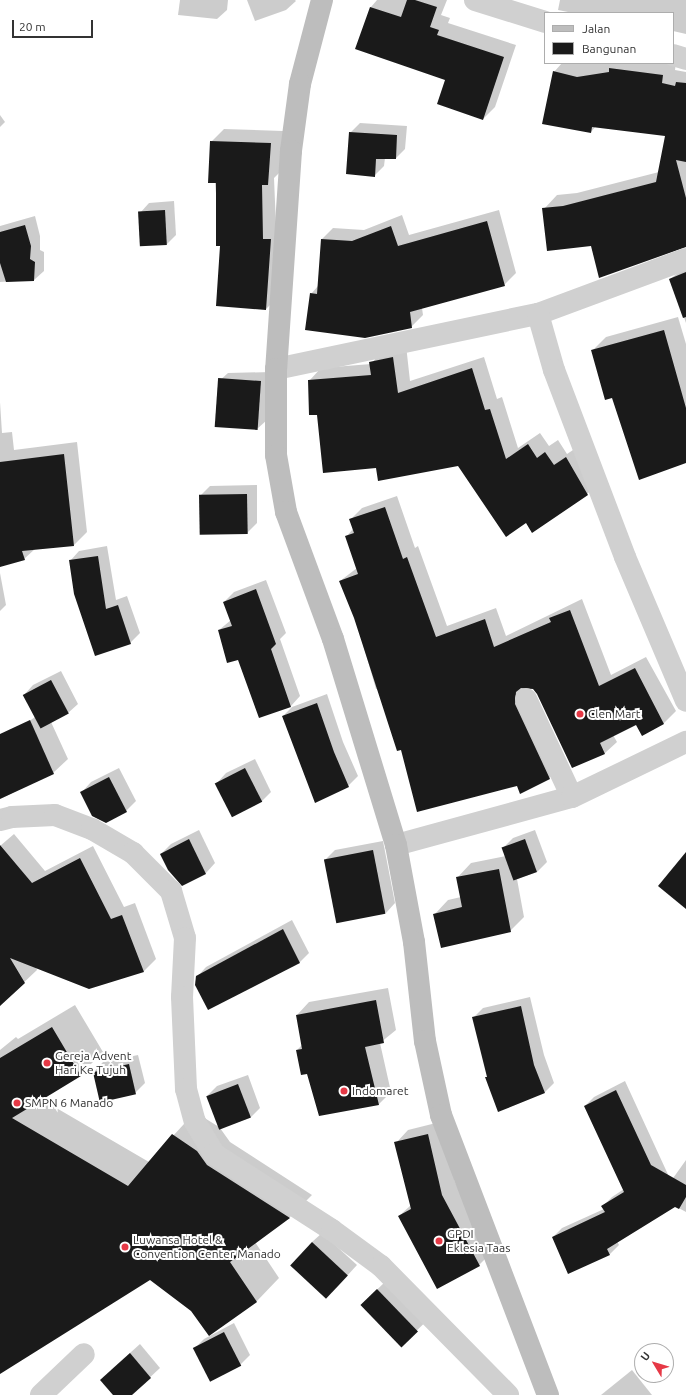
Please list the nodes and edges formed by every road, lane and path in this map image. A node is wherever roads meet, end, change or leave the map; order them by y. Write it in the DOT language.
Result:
graph roads {
  1 [pos="322,0"];
  2 [pos="475,0"];
  3 [pos="544,22"];
  4 [pos="674,55"];
  5 [pos="686,59"];
  6 [pos="686,259"];
  7 [pos="526,317"];
  8 [pos="276,369"];
  9 [pos="526,699"];
  10 [pos="686,701"];
  11 [pos="683,744"];
  12 [pos="572,797"];
  13 [pos="0,820"];
  14 [pos="396,845"];
  15 [pos="84,1354"];
  16 [pos="41,1395"];
  17 [pos="508,1395"];
  18 [pos="548,1395"];
  1 -- 8 [label="street"];
  2 -- 3 [label="street"];
  4 -- 5 [label="street"];
  6 -- 7 [label="street"];
  7 -- 8 [label="street"];
  7 -- 10 [label="street"];
  8 -- 14 [label="street"];
  9 -- 12 [label="street"];
  11 -- 12 [label="street"];
  12 -- 14 [label="street"];
  13 -- 17 [label="street"];
  14 -- 18 [label="street"];
  15 -- 16 [label="street"];
}
